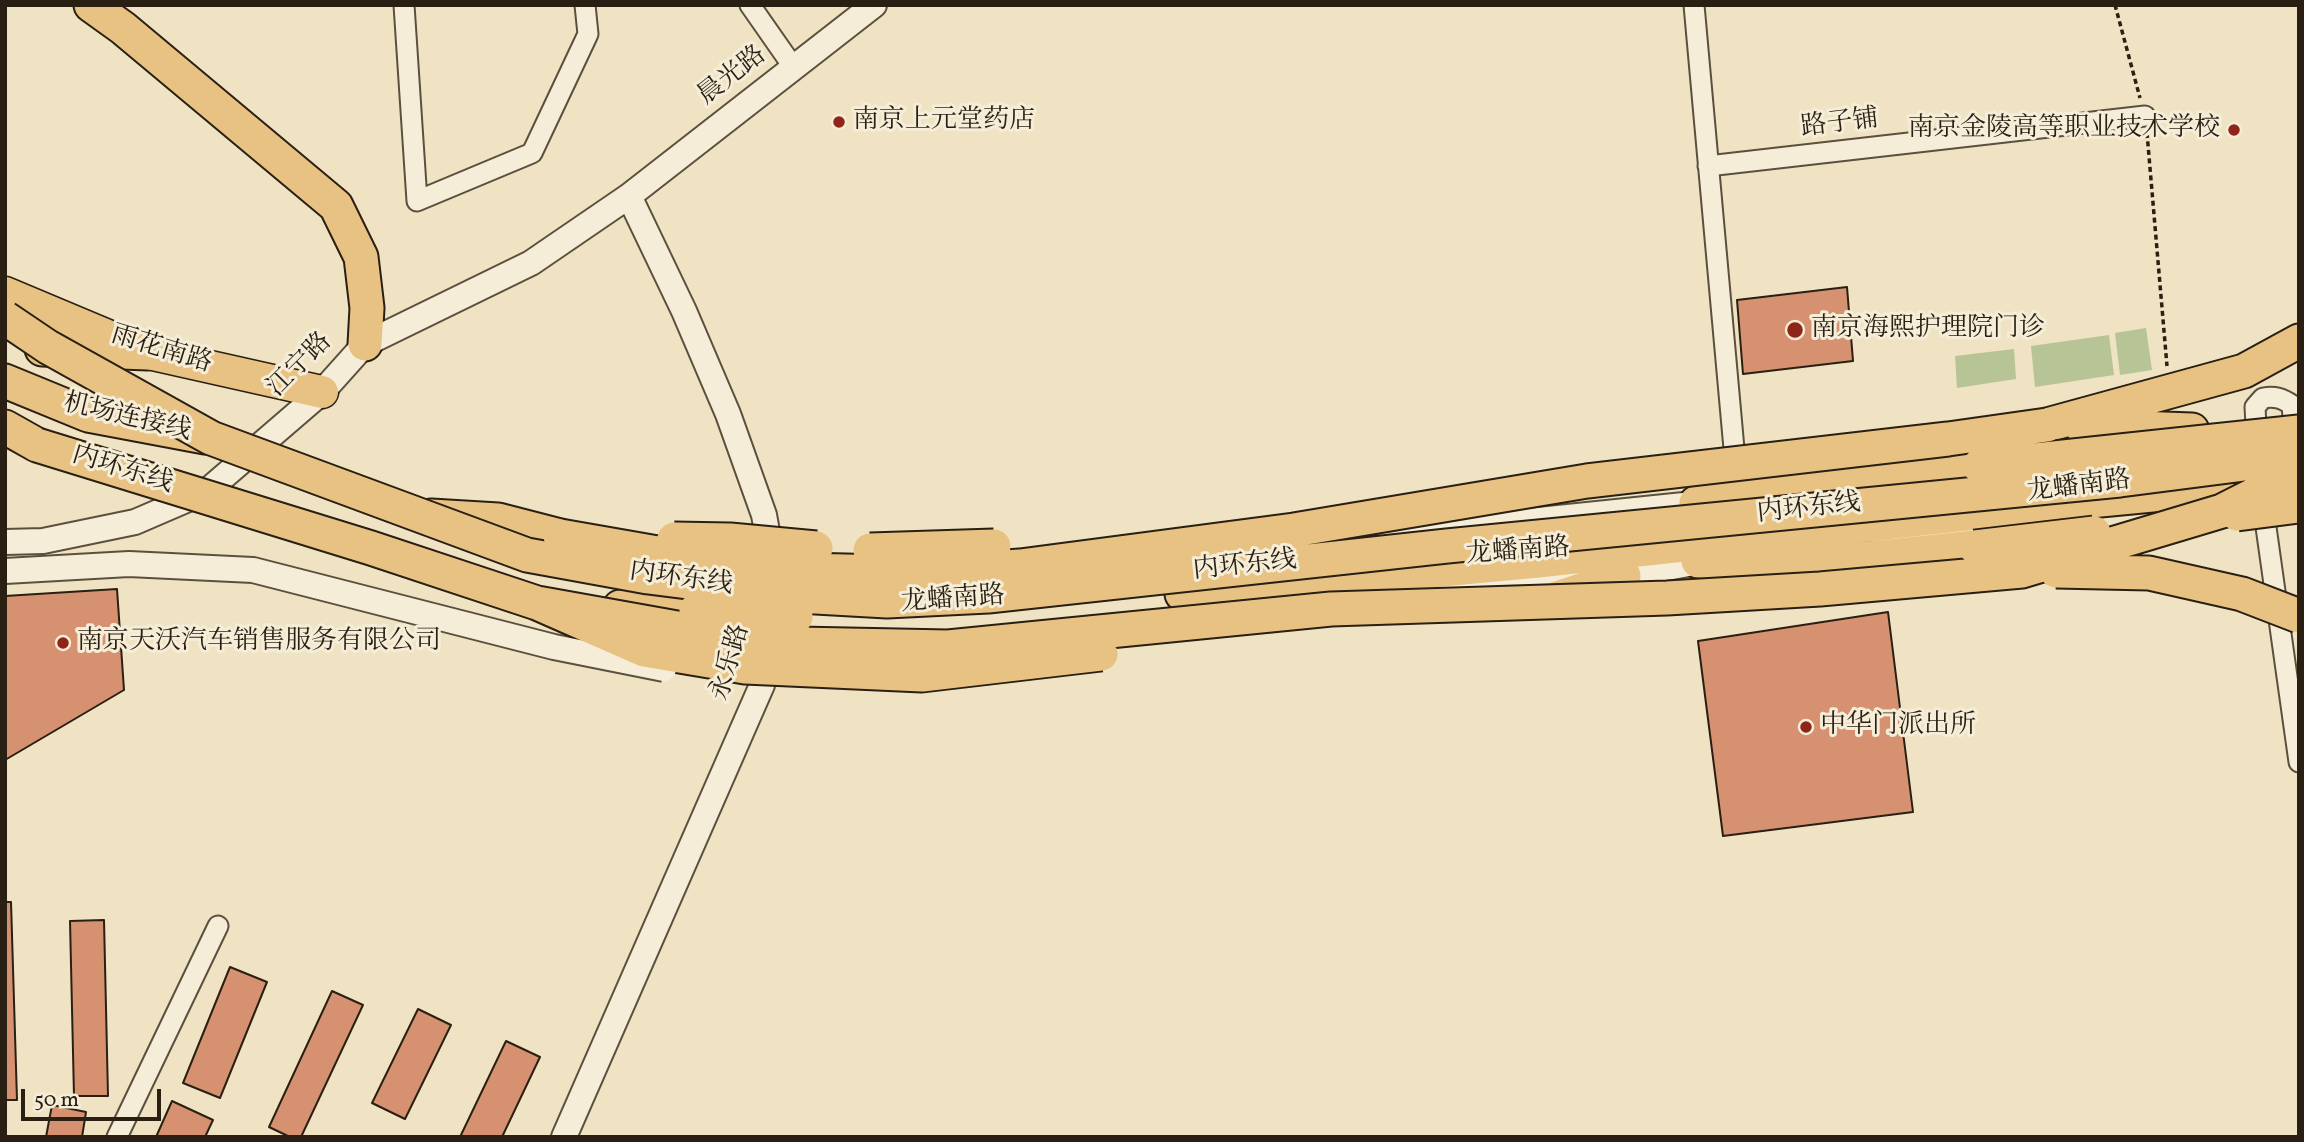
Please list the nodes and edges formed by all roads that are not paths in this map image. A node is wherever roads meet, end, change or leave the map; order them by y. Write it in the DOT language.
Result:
graph roads {
  1 [pos="91,5"];
  2 [pos="404,5"];
  3 [pos="585,5"];
  4 [pos="750,5"];
  5 [pos="874,5"];
  6 [pos="1694,5"];
  7 [pos="794,68"];
  8 [pos="2145,116"];
  9 [pos="1708,166"];
  10 [pos="629,196"];
  11 [pos="5,293"];
  12 [pos="5,318"];
  13 [pos="5,338"];
  14 [pos="2299,341"];
  15 [pos="365,344"];
  16 [pos="148,353"];
  17 [pos="5,381"];
  18 [pos="322,392"];
  19 [pos="2047,425"];
  20 [pos="5,427"];
  21 [pos="2299,432"];
  22 [pos="5,437"];
  23 [pos="211,438"];
  24 [pos="37,445"];
  25 [pos="2258,453"];
  26 [pos="2299,456"];
  27 [pos="2299,472"];
  28 [pos="2299,480"];
  29 [pos="1738,489"];
  30 [pos="1696,503"];
  31 [pos="2299,506"];
  32 [pos="2263,508"];
  33 [pos="421,515"];
  34 [pos="2299,517"];
  35 [pos="560,536"];
  36 [pos="5,542"];
  37 [pos="1199,555"];
  38 [pos="1698,561"];
  39 [pos="5,571"];
  40 [pos="2022,571"];
  41 [pos="1624,576"];
  42 [pos="775,581"];
  43 [pos="537,603"];
  44 [pos="2299,616"];
  45 [pos="775,629"];
  46 [pos="922,675"];
  47 [pos="2299,762"];
  48 [pos="218,926"];
  49 [pos="117,1137"];
  50 [pos="564,1137"];
  1 -- 15 [label="highway"];
  2 -- 3 [label="street"];
  4 -- 7 [label="street"];
  5 -- 7 [label="street, 晨光路"];
  6 -- 9 [label="street"];
  7 -- 10 [label="street, 晨光路"];
  8 -- 9 [label="street, 路子铺"];
  9 -- 29 [label="street"];
  10 -- 15 [label="street, 江宁路"];
  10 -- 42 [label="street, 永乐路"];
  11 -- 16 [label="main road, 雨花南路"];
  12 -- 23 [label="highway, bridge"];
  13 -- 16 [label="highway"];
  14 -- 19 [label="highway"];
  15 -- 18 [label="street, 江宁路"];
  16 -- 18 [label="main road, 雨花南路"];
  17 -- 23 [label="highway, 机场连接线"];
  18 -- 36 [label="street, 江宁路"];
  19 -- 26 [label="highway, bridge"];
  19 -- 35 [label="highway, bridge"];
  20 -- 24 [label="highway, 机场连接线"];
  21 -- 29 [label="highway, bridge"];
  22 -- 24 [label="highway"];
  23 -- 33 [label="highway, 内环东线, bridge"];
  24 -- 43 [label="highway, 内环东线, bridge"];
  25 -- 28 [label="street"];
  25 -- 30 [label="street, 龙蟠南路"];
  25 -- 32 [label="street"];
  26 -- 33 [label="highway, 内环东线, bridge"];
  27 -- 40 [label="highway, bridge"];
  28 -- 43 [label="highway, 内环东线, bridge"];
  29 -- 30 [label="highway"];
  30 -- 37 [label="street, 龙蟠南路"];
  31 -- 38 [label="highway, bridge"];
  32 -- 34 [label="street"];
  32 -- 38 [label="street, 龙蟠南路"];
  32 -- 47 [label="street"];
  33 -- 35 [label="highway, bridge"];
  35 -- 37 [label="highway, bridge"];
  37 -- 42 [label="street, 龙蟠南路"];
  38 -- 41 [label="street, 龙蟠南路"];
  39 -- 46 [label="street, bridge"];
  40 -- 43 [label="highway, bridge"];
  40 -- 44 [label="highway, bridge"];
  41 -- 45 [label="street, 龙蟠南路"];
  41 -- 46 [label="highway, bridge"];
  42 -- 45 [label="street, 永乐路"];
  43 -- 46 [label="highway, bridge"];
  45 -- 50 [label="street, 永乐路"];
  48 -- 49 [label="street"];
}
